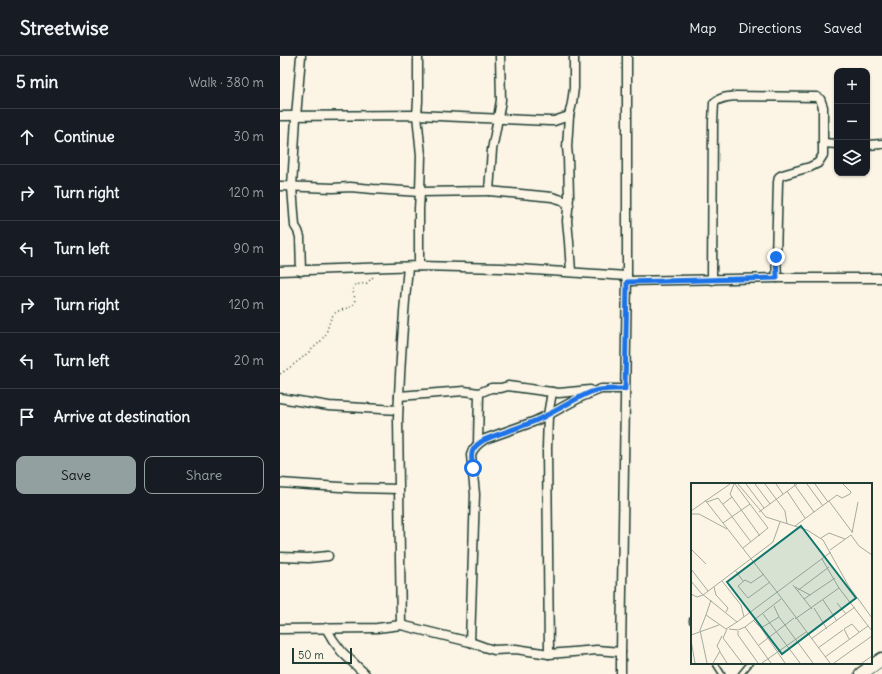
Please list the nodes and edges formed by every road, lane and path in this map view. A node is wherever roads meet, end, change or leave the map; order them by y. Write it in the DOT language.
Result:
graph roads {
  1 [pos="301,56"];
  2 [pos="418,56"];
  3 [pos="500,56"];
  4 [pos="574,56"];
  5 [pos="627,56"];
  6 [pos="417,115"];
  7 [pos="280,116"];
  8 [pos="569,116"];
  9 [pos="296,117"];
  10 [pos="498,118"];
  11 [pos="823,143"];
  12 [pos="834,144"];
  13 [pos="882,144"];
  14 [pos="870,145"];
  15 [pos="280,186"];
  16 [pos="292,186"];
  17 [pos="489,191"];
  18 [pos="420,192"];
  19 [pos="569,205"];
  20 [pos="419,266"];
  21 [pos="381,267"];
  22 [pos="408,267"];
  23 [pos="300,271"];
  24 [pos="280,272"];
  25 [pos="571,272"];
  26 [pos="777,278"];
  27 [pos="882,278"];
  28 [pos="627,279"];
  29 [pos="712,280"];
  30 [pos="280,374"];
  31 [pos="601,389"];
  32 [pos="625,389"];
  33 [pos="552,392"];
  34 [pos="479,393"];
  35 [pos="399,396"];
  36 [pos="280,398"];
  37 [pos="398,410"];
  38 [pos="548,415"];
  39 [pos="478,444"];
  40 [pos="280,483"];
  41 [pos="399,489"];
  42 [pos="328,556"];
  43 [pos="280,557"];
  44 [pos="401,625"];
  45 [pos="326,628"];
  46 [pos="280,629"];
  47 [pos="470,642"];
  48 [pos="621,652"];
  49 [pos="549,654"];
  50 [pos="882,660"];
  51 [pos="715,664"];
  52 [pos="749,664"];
  53 [pos="365,674"];
  54 [pos="622,674"];
  55 [pos="722,674"];
  56 [pos="741,674"];
  57 [pos="861,674"];
  1 -- 9 [label="street"];
  2 -- 6 [label="street"];
  3 -- 10 [label="street"];
  4 -- 8 [label="street"];
  5 -- 28 [label="street"];
  6 -- 9 [label="street"];
  6 -- 10 [label="street"];
  6 -- 18 [label="street"];
  7 -- 9 [label="street"];
  8 -- 10 [label="street"];
  8 -- 19 [label="street"];
  9 -- 16 [label="street"];
  10 -- 17 [label="street"];
  11 -- 12 [label="street"];
  11 -- 26 [label="street"];
  11 -- 29 [label="street"];
  13 -- 14 [label="street"];
  15 -- 16 [label="street"];
  16 -- 18 [label="street"];
  16 -- 23 [label="street"];
  17 -- 18 [label="street"];
  17 -- 19 [label="street"];
  18 -- 20 [label="street"];
  19 -- 25 [label="street"];
  20 -- 22 [label="street"];
  20 -- 25 [label="street"];
  21 -- 22 [label="street"];
  21 -- 23 [label="street"];
  21 -- 30 [label="path"];
  22 -- 35 [label="street"];
  23 -- 24 [label="street"];
  25 -- 28 [label="street"];
  26 -- 27 [label="street"];
  26 -- 29 [label="street"];
  28 -- 29 [label="street"];
  28 -- 32 [label="street"];
  31 -- 32 [label="street"];
  31 -- 33 [label="street"];
  31 -- 38 [label="street"];
  32 -- 48 [label="street"];
  33 -- 34 [label="street"];
  33 -- 38 [label="street"];
  34 -- 35 [label="street"];
  34 -- 39 [label="street"];
  35 -- 37 [label="street"];
  36 -- 37 [label="street"];
  37 -- 41 [label="street"];
  38 -- 39 [label="street"];
  38 -- 49 [label="street"];
  39 -- 47 [label="street"];
  40 -- 41 [label="street"];
  41 -- 44 [label="street"];
  42 -- 43 [label="street"];
  44 -- 45 [label="street"];
  44 -- 47 [label="street"];
  45 -- 46 [label="street"];
  45 -- 53 [label="street"];
  47 -- 49 [label="street"];
  48 -- 49 [label="street"];
  48 -- 54 [label="street"];
  50 -- 57 [label="street"];
  51 -- 55 [label="lane"];
  52 -- 56 [label="lane"];
}
